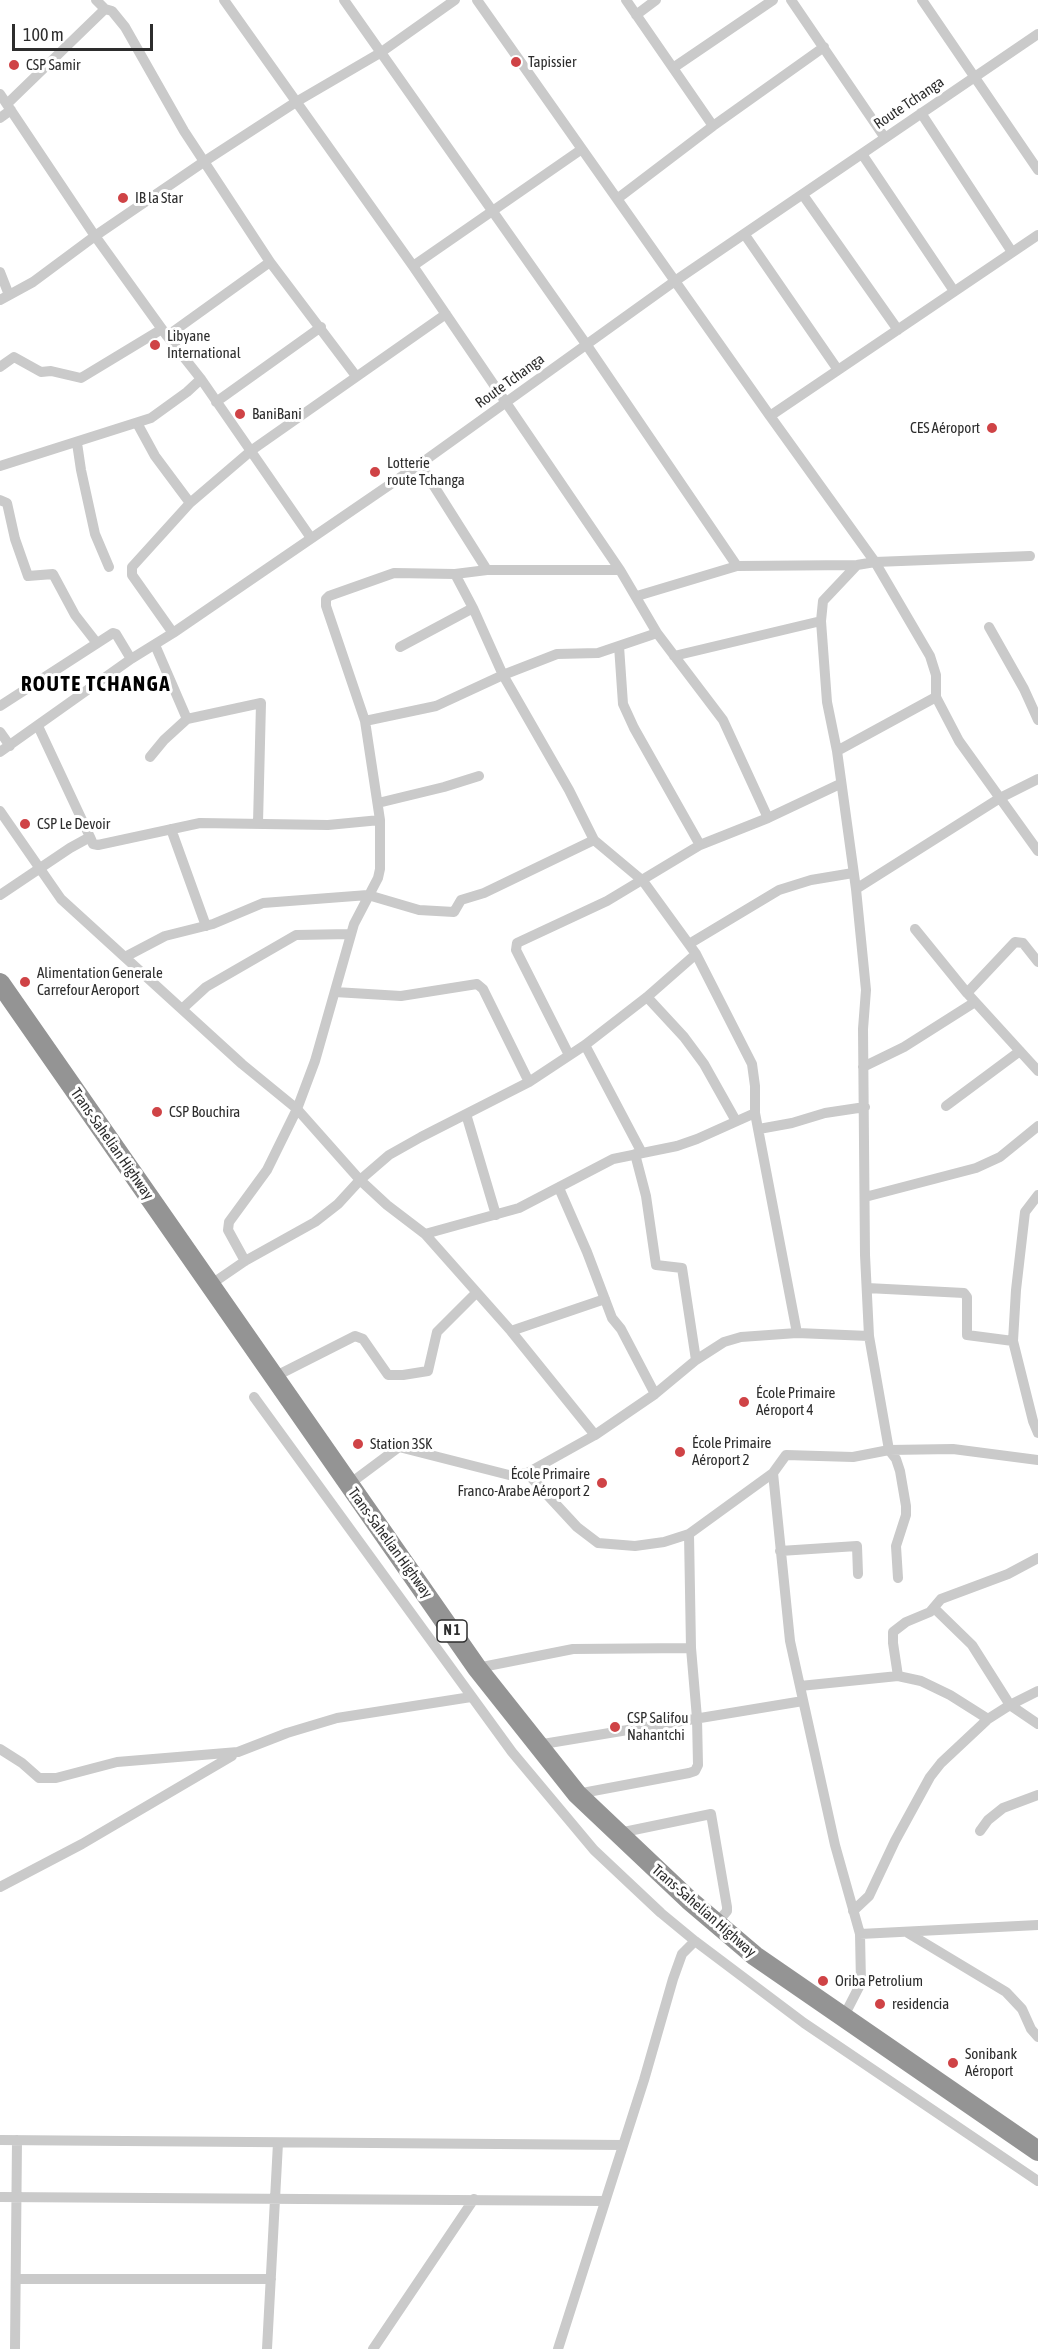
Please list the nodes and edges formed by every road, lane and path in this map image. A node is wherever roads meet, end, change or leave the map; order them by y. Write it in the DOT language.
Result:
graph roads {
  1 [pos="96,0"];
  2 [pos="224,0"];
  3 [pos="344,0"];
  4 [pos="455,0"];
  5 [pos="477,0"];
  6 [pos="626,0"];
  7 [pos="656,0"];
  8 [pos="773,0"];
  9 [pos="791,0"];
  10 [pos="922,0"];
  11 [pos="105,9"];
  12 [pos="636,15"];
  13 [pos="1038,35"];
  14 [pos="824,47"];
  15 [pos="380,53"];
  16 [pos="673,68"];
  17 [pos="975,76"];
  18 [pos="0,94"];
  19 [pos="296,102"];
  20 [pos="9,107"];
  21 [pos="921,113"];
  22 [pos="0,118"];
  23 [pos="713,126"];
  24 [pos="885,138"];
  25 [pos="582,149"];
  26 [pos="862,154"];
  27 [pos="205,161"];
  28 [pos="1038,170"];
  29 [pos="803,195"];
  30 [pos="617,199"];
  31 [pos="492,211"];
  32 [pos="745,235"];
  33 [pos="1038,235"];
  34 [pos="94,236"];
  35 [pos="1012,252"];
  36 [pos="270,262"];
  37 [pos="413,266"];
  38 [pos="0,272"];
  39 [pos="675,281"];
  40 [pos="954,291"];
  41 [pos="4,297"];
  42 [pos="446,314"];
  43 [pos="321,327"];
  44 [pos="898,330"];
  45 [pos="164,333"];
  46 [pos="586,344"];
  47 [pos="0,367"];
  48 [pos="838,370"];
  49 [pos="356,376"];
  50 [pos="201,379"];
  51 [pos="216,402"];
  52 [pos="506,403"];
  53 [pos="770,416"];
  54 [pos="137,423"];
  55 [pos="77,443"];
  56 [pos="252,450"];
  57 [pos="420,464"];
  58 [pos="0,466"];
  59 [pos="0,500"];
  60 [pos="189,503"];
  61 [pos="311,538"];
  62 [pos="1030,556"];
  63 [pos="875,562"];
  64 [pos="857,565"];
  65 [pos="737,566"];
  66 [pos="110,567"];
  67 [pos="487,570"];
  68 [pos="620,570"];
  69 [pos="455,574"];
  70 [pos="637,596"];
  71 [pos="473,608"];
  72 [pos="821,621"];
  73 [pos="989,627"];
  74 [pos="173,633"];
  75 [pos="657,633"];
  76 [pos="96,642"];
  77 [pos="155,645"];
  78 [pos="619,646"];
  79 [pos="400,647"];
  80 [pos="674,656"];
  81 [pos="131,659"];
  82 [pos="503,675"];
  83 [pos="936,697"];
  84 [pos="0,706"];
  85 [pos="187,719"];
  86 [pos="1038,720"];
  87 [pos="365,721"];
  88 [pos="38,726"];
  89 [pos="0,732"];
  90 [pos="10,746"];
  91 [pos="837,751"];
  92 [pos="0,752"];
  93 [pos="150,757"];
  94 [pos="479,776"];
  95 [pos="1038,779"];
  96 [pos="840,784"];
  97 [pos="1000,798"];
  98 [pos="378,803"];
  99 [pos="0,811"];
  100 [pos="768,818"];
  101 [pos="380,820"];
  102 [pos="258,823"];
  103 [pos="171,829"];
  104 [pos="90,837"];
  105 [pos="594,840"];
  106 [pos="700,845"];
  107 [pos="1038,851"];
  108 [pos="38,868"];
  109 [pos="853,873"];
  110 [pos="643,881"];
  111 [pos="856,889"];
  112 [pos="0,895"];
  113 [pos="368,895"];
  114 [pos="206,926"];
  115 [pos="915,929"];
  116 [pos="351,934"];
  117 [pos="689,944"];
  118 [pos="696,954"];
  119 [pos="125,957"];
  120 [pos="1038,962"];
  121 [pos="0,983"];
  122 [pos="335,992"];
  123 [pos="967,993"];
  124 [pos="647,998"];
  125 [pos="975,1002"];
  126 [pos="182,1009"];
  127 [pos="585,1045"];
  128 [pos="1020,1051"];
  129 [pos="569,1055"];
  130 [pos="864,1067"];
  131 [pos="1038,1071"];
  132 [pos="529,1082"];
  133 [pos="946,1106"];
  134 [pos="865,1107"];
  135 [pos="297,1109"];
  136 [pos="466,1113"];
  137 [pos="756,1113"];
  138 [pos="736,1121"];
  139 [pos="1038,1126"];
  140 [pos="759,1129"];
  141 [pos="639,1154"];
  142 [pos="360,1180"];
  143 [pos="559,1188"];
  144 [pos="1038,1195"];
  145 [pos="865,1197"];
  146 [pos="496,1215"];
  147 [pos="425,1234"];
  148 [pos="244,1262"];
  149 [pos="210,1285"];
  150 [pos="867,1287"];
  151 [pos="476,1293"];
  152 [pos="604,1299"];
  153 [pos="511,1332"];
  154 [pos="796,1333"];
  155 [pos="869,1336"];
  156 [pos="1013,1341"];
  157 [pos="696,1360"];
  158 [pos="274,1377"];
  159 [pos="655,1394"];
  160 [pos="254,1396"];
  161 [pos="1038,1433"];
  162 [pos="595,1435"];
  163 [pos="889,1449"];
  164 [pos="1038,1460"];
  165 [pos="527,1473"];
  166 [pos="773,1473"];
  167 [pos="348,1485"];
  168 [pos="689,1534"];
  169 [pos="780,1551"];
  170 [pos="1038,1558"];
  171 [pos="858,1574"];
  172 [pos="898,1578"];
  173 [pos="934,1608"];
  174 [pos="691,1648"];
  175 [pos="477,1668"];
  176 [pos="898,1676"];
  177 [pos="800,1686"];
  178 [pos="1038,1691"];
  179 [pos="471,1697"];
  180 [pos="803,1701"];
  181 [pos="1010,1705"];
  182 [pos="697,1718"];
  183 [pos="988,1719"];
  184 [pos="1038,1724"];
  185 [pos="537,1744"];
  186 [pos="0,1749"];
  187 [pos="238,1752"];
  188 [pos="577,1794"];
  189 [pos="1038,1795"];
  190 [pos="980,1832"];
  191 [pos="619,1833"];
  192 [pos="0,1887"];
  193 [pos="853,1911"];
  194 [pos="716,1924"];
  195 [pos="1038,1925"];
  196 [pos="907,1932"];
  197 [pos="860,1935"];
  198 [pos="695,1941"];
  199 [pos="843,2018"];
  200 [pos="1038,2037"];
  201 [pos="0,2140"];
  202 [pos="17,2140"];
  203 [pos="278,2143"];
  204 [pos="623,2145"];
  205 [pos="1038,2151"];
  206 [pos="1038,2181"];
  207 [pos="0,2197"];
  208 [pos="17,2197"];
  209 [pos="275,2199"];
  210 [pos="474,2199"];
  211 [pos="605,2201"];
  212 [pos="16,2279"];
  213 [pos="271,2279"];
  214 [pos="15,2349"];
  215 [pos="267,2349"];
  216 [pos="373,2349"];
  217 [pos="558,2349"];
  1 -- 11 [label="street"];
  2 -- 19 [label="street"];
  3 -- 15 [label="street"];
  4 -- 15 [label="street"];
  5 -- 25 [label="street"];
  6 -- 12 [label="street"];
  7 -- 12 [label="street"];
  8 -- 16 [label="street"];
  9 -- 14 [label="street"];
  10 -- 17 [label="street"];
  11 -- 20 [label="street"];
  11 -- 27 [label="street"];
  12 -- 16 [label="street"];
  13 -- 17 [label="street, Route Tchanga"];
  14 -- 23 [label="street"];
  14 -- 24 [label="street"];
  15 -- 19 [label="street"];
  15 -- 31 [label="street"];
  16 -- 23 [label="street"];
  17 -- 21 [label="street, Route Tchanga"];
  17 -- 28 [label="street"];
  18 -- 20 [label="street"];
  19 -- 27 [label="street"];
  19 -- 37 [label="street"];
  20 -- 22 [label="street"];
  20 -- 34 [label="street"];
  21 -- 24 [label="street, Route Tchanga"];
  21 -- 35 [label="street"];
  23 -- 30 [label="street"];
  24 -- 26 [label="street, Route Tchanga"];
  25 -- 30 [label="street"];
  25 -- 31 [label="street"];
  26 -- 29 [label="street, Route Tchanga"];
  26 -- 40 [label="street"];
  27 -- 34 [label="street"];
  27 -- 36 [label="street"];
  29 -- 32 [label="street, Route Tchanga"];
  29 -- 44 [label="street"];
  30 -- 39 [label="street"];
  31 -- 37 [label="street"];
  31 -- 46 [label="street"];
  32 -- 39 [label="street, Route Tchanga"];
  32 -- 48 [label="street"];
  33 -- 35 [label="street"];
  34 -- 41 [label="street"];
  34 -- 45 [label="street"];
  35 -- 40 [label="street"];
  36 -- 43 [label="street"];
  36 -- 45 [label="street"];
  37 -- 42 [label="street"];
  38 -- 41 [label="street"];
  39 -- 46 [label="street, Route Tchanga"];
  39 -- 53 [label="street"];
  40 -- 44 [label="street"];
  42 -- 49 [label="street"];
  42 -- 52 [label="street"];
  43 -- 49 [label="street"];
  43 -- 51 [label="street"];
  44 -- 48 [label="street"];
  45 -- 47 [label="street"];
  45 -- 50 [label="street"];
  46 -- 52 [label="street, Route Tchanga"];
  46 -- 65 [label="street"];
  48 -- 53 [label="street"];
  49 -- 56 [label="street"];
  50 -- 51 [label="street"];
  50 -- 54 [label="street"];
  51 -- 56 [label="street"];
  52 -- 57 [label="street, Route Tchanga"];
  52 -- 68 [label="street"];
  53 -- 63 [label="street"];
  54 -- 55 [label="street"];
  54 -- 60 [label="street"];
  55 -- 58 [label="street"];
  55 -- 66 [label="street"];
  56 -- 60 [label="street"];
  56 -- 61 [label="street"];
  57 -- 61 [label="street, Route Tchanga"];
  57 -- 67 [label="street"];
  59 -- 76 [label="street"];
  60 -- 74 [label="street"];
  61 -- 74 [label="street, Route Tchanga"];
  62 -- 63 [label="street"];
  63 -- 64 [label="street"];
  63 -- 83 [label="street"];
  64 -- 65 [label="street"];
  64 -- 72 [label="street"];
  65 -- 70 [label="street"];
  67 -- 68 [label="street"];
  67 -- 69 [label="street"];
  68 -- 70 [label="street"];
  69 -- 71 [label="street"];
  69 -- 87 [label="street"];
  70 -- 75 [label="street"];
  71 -- 79 [label="street"];
  71 -- 82 [label="street"];
  72 -- 80 [label="street"];
  72 -- 91 [label="street"];
  73 -- 86 [label="street"];
  74 -- 77 [label="street, Route Tchanga"];
  75 -- 78 [label="street"];
  75 -- 80 [label="street"];
  76 -- 81 [label="street"];
  76 -- 84 [label="street"];
  77 -- 81 [label="street, Route Tchanga"];
  77 -- 85 [label="street"];
  78 -- 82 [label="street"];
  78 -- 106 [label="street"];
  80 -- 100 [label="street"];
  81 -- 88 [label="street, Route Tchanga"];
  82 -- 87 [label="street"];
  82 -- 105 [label="street"];
  83 -- 91 [label="street"];
  83 -- 97 [label="street"];
  85 -- 93 [label="street"];
  85 -- 102 [label="street"];
  87 -- 98 [label="street"];
  88 -- 90 [label="street, Route Tchanga"];
  88 -- 104 [label="street"];
  89 -- 90 [label="street"];
  90 -- 92 [label="street, Route Tchanga"];
  91 -- 96 [label="street"];
  94 -- 98 [label="street"];
  95 -- 97 [label="street"];
  96 -- 100 [label="street"];
  96 -- 109 [label="street"];
  97 -- 107 [label="street"];
  97 -- 111 [label="street"];
  98 -- 101 [label="street"];
  99 -- 108 [label="street"];
  100 -- 106 [label="street"];
  101 -- 102 [label="street"];
  101 -- 113 [label="street"];
  102 -- 103 [label="street"];
  103 -- 104 [label="street"];
  103 -- 114 [label="street"];
  104 -- 108 [label="street"];
  105 -- 110 [label="street"];
  105 -- 113 [label="street"];
  106 -- 110 [label="street"];
  108 -- 112 [label="street"];
  108 -- 119 [label="street"];
  109 -- 111 [label="street"];
  109 -- 117 [label="street"];
  110 -- 117 [label="street"];
  110 -- 129 [label="street"];
  111 -- 130 [label="street"];
  113 -- 114 [label="street"];
  113 -- 116 [label="street"];
  114 -- 119 [label="street"];
  115 -- 123 [label="street"];
  116 -- 122 [label="street"];
  116 -- 126 [label="street"];
  117 -- 118 [label="street"];
  118 -- 124 [label="street"];
  118 -- 137 [label="street"];
  119 -- 126 [label="street"];
  120 -- 123 [label="street"];
  121 -- 149 [label="highway, Trans-Sahelian Highway / N 1"];
  122 -- 132 [label="street"];
  122 -- 135 [label="street"];
  123 -- 125 [label="street"];
  124 -- 127 [label="street"];
  124 -- 138 [label="street"];
  125 -- 128 [label="street"];
  125 -- 130 [label="street"];
  126 -- 135 [label="street"];
  127 -- 129 [label="street"];
  127 -- 141 [label="street"];
  128 -- 131 [label="street"];
  128 -- 133 [label="street"];
  129 -- 132 [label="street"];
  130 -- 134 [label="street"];
  132 -- 136 [label="street"];
  134 -- 140 [label="street"];
  134 -- 145 [label="street"];
  135 -- 142 [label="street"];
  135 -- 148 [label="street"];
  136 -- 142 [label="street"];
  136 -- 146 [label="street"];
  137 -- 138 [label="street"];
  137 -- 140 [label="street"];
  138 -- 141 [label="street"];
  139 -- 145 [label="street"];
  140 -- 154 [label="street"];
  141 -- 143 [label="street"];
  141 -- 157 [label="street"];
  142 -- 147 [label="street"];
  142 -- 148 [label="street"];
  143 -- 146 [label="street"];
  143 -- 152 [label="street"];
  144 -- 156 [label="street"];
  145 -- 150 [label="street"];
  146 -- 147 [label="street"];
  147 -- 151 [label="street"];
  148 -- 149 [label="street"];
  149 -- 158 [label="highway, Trans-Sahelian Highway / N 1"];
  150 -- 155 [label="street"];
  150 -- 156 [label="street"];
  151 -- 153 [label="street"];
  151 -- 158 [label="street"];
  152 -- 153 [label="street"];
  152 -- 159 [label="street"];
  153 -- 162 [label="street"];
  154 -- 155 [label="street"];
  154 -- 157 [label="street"];
  155 -- 163 [label="street"];
  156 -- 161 [label="street"];
  157 -- 159 [label="street"];
  158 -- 167 [label="highway, Trans-Sahelian Highway / N 1"];
  159 -- 162 [label="street"];
  160 -- 179 [label="street"];
  162 -- 165 [label="street"];
  163 -- 164 [label="street"];
  163 -- 166 [label="street"];
  163 -- 172 [label="street"];
  165 -- 167 [label="street"];
  165 -- 168 [label="street"];
  166 -- 168 [label="street"];
  166 -- 169 [label="street"];
  167 -- 175 [label="highway, Trans-Sahelian Highway / N 1"];
  168 -- 174 [label="street"];
  169 -- 171 [label="street"];
  169 -- 177 [label="street"];
  170 -- 173 [label="street"];
  173 -- 176 [label="street"];
  173 -- 181 [label="street"];
  174 -- 175 [label="street"];
  174 -- 182 [label="street"];
  175 -- 185 [label="highway, Trans-Sahelian Highway / N 1"];
  176 -- 177 [label="street"];
  176 -- 183 [label="street"];
  177 -- 180 [label="street"];
  178 -- 181 [label="street"];
  179 -- 187 [label="street"];
  179 -- 198 [label="street"];
  180 -- 182 [label="street"];
  180 -- 193 [label="street"];
  181 -- 183 [label="street"];
  181 -- 184 [label="street"];
  182 -- 185 [label="street"];
  182 -- 188 [label="street"];
  183 -- 193 [label="street"];
  185 -- 188 [label="highway, Trans-Sahelian Highway / N 1"];
  186 -- 187 [label="street"];
  187 -- 192 [label="street"];
  188 -- 191 [label="highway, Trans-Sahelian Highway / N 1"];
  189 -- 190 [label="street"];
  191 -- 194 [label="highway, Trans-Sahelian Highway / N 1"];
  191 -- 194 [label="street"];
  193 -- 197 [label="street"];
  194 -- 199 [label="highway, Trans-Sahelian Highway / N 1"];
  195 -- 196 [label="street"];
  196 -- 197 [label="street"];
  196 -- 200 [label="street"];
  197 -- 199 [label="street"];
  198 -- 204 [label="street"];
  198 -- 206 [label="street"];
  199 -- 205 [label="highway, Trans-Sahelian Highway / N 1"];
  201 -- 202 [label="street"];
  202 -- 203 [label="street"];
  202 -- 208 [label="street"];
  203 -- 204 [label="street"];
  203 -- 209 [label="street"];
  204 -- 211 [label="street"];
  207 -- 208 [label="street"];
  208 -- 209 [label="street"];
  208 -- 212 [label="street"];
  209 -- 210 [label="street"];
  209 -- 213 [label="street"];
  210 -- 211 [label="street"];
  210 -- 216 [label="street"];
  211 -- 217 [label="street"];
  212 -- 213 [label="street"];
  212 -- 214 [label="street"];
  213 -- 215 [label="street"];
}
